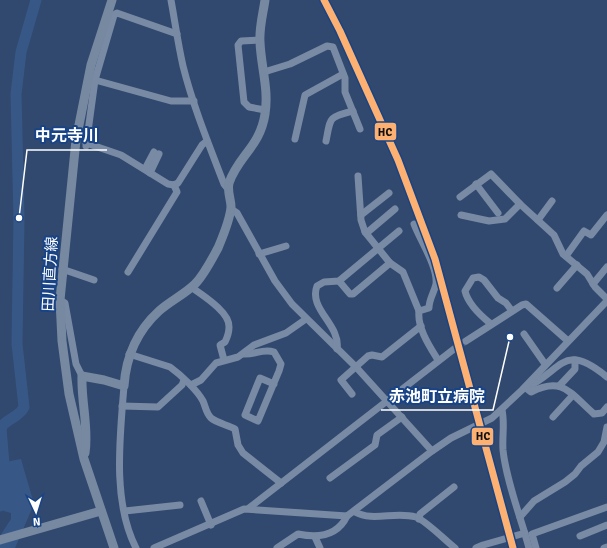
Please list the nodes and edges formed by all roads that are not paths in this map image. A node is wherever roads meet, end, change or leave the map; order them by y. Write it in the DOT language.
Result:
graph roads {
  1 [pos="112,0"];
  2 [pos="171,0"];
  3 [pos="265,0"];
  4 [pos="177,34"];
  5 [pos="260,40"];
  6 [pos="264,72"];
  7 [pos="343,74"];
  8 [pos="95,80"];
  9 [pos="194,101"];
  10 [pos="266,110"];
  11 [pos="353,111"];
  12 [pos="360,129"];
  13 [pos="295,139"];
  14 [pos="207,141"];
  15 [pos="326,141"];
  16 [pos="157,153"];
  17 [pos="147,171"];
  18 [pos="358,176"];
  19 [pos="476,184"];
  20 [pos="174,185"];
  21 [pos="228,189"];
  22 [pos="389,193"];
  23 [pos="460,197"];
  24 [pos="552,201"];
  25 [pos="520,204"];
  26 [pos="231,209"];
  27 [pos="395,209"];
  28 [pos="498,213"];
  29 [pos="461,214"];
  30 [pos="361,215"];
  31 [pos="607,215"];
  32 [pos="538,220"];
  33 [pos="414,224"];
  34 [pos="365,232"];
  35 [pos="399,232"];
  36 [pos="286,246"];
  37 [pos="378,249"];
  38 [pos="259,254"];
  39 [pos="566,256"];
  40 [pos="390,263"];
  41 [pos="577,265"];
  42 [pos="607,267"];
  43 [pos="62,269"];
  44 [pos="128,272"];
  45 [pos="94,280"];
  46 [pos="339,280"];
  47 [pos="593,284"];
  48 [pos="191,287"];
  49 [pos="557,288"];
  50 [pos="60,300"];
  51 [pos="607,300"];
  52 [pos="419,311"];
  53 [pos="512,311"];
  54 [pos="306,319"];
  55 [pos="491,324"];
  56 [pos="421,326"];
  57 [pos="524,334"];
  58 [pos="466,341"];
  59 [pos="568,341"];
  60 [pos="337,349"];
  61 [pos="454,349"];
  62 [pos="129,354"];
  63 [pos="244,354"];
  64 [pos="224,360"];
  65 [pos="438,360"];
  66 [pos="575,360"];
  67 [pos="545,364"];
  68 [pos="356,367"];
  69 [pos="82,376"];
  70 [pos="607,377"];
  71 [pos="184,380"];
  72 [pos="274,384"];
  73 [pos="191,385"];
  74 [pos="124,386"];
  75 [pos="560,386"];
  76 [pos="524,389"];
  77 [pos="352,394"];
  78 [pos="573,395"];
  79 [pos="387,400"];
  80 [pos="122,406"];
  81 [pos="607,407"];
  82 [pos="502,410"];
  83 [pos="402,417"];
  84 [pos="553,417"];
  85 [pos="607,427"];
  86 [pos="432,451"];
  87 [pos="84,459"];
  88 [pos="330,478"];
  89 [pos="280,483"];
  90 [pos="454,487"];
  91 [pos="201,501"];
  92 [pos="180,505"];
  93 [pos="607,507"];
  94 [pos="249,508"];
  95 [pos="125,511"];
  96 [pos="97,512"];
  97 [pos="355,512"];
  98 [pos="347,516"];
  99 [pos="520,517"];
  100 [pos="418,518"];
  101 [pos="211,524"];
  102 [pos="607,525"];
  103 [pos="524,534"];
  104 [pos="580,536"];
  105 [pos="315,537"];
  106 [pos="0,540"];
  107 [pos="114,548"];
  108 [pos="136,548"];
  109 [pos="154,548"];
  110 [pos="277,548"];
  111 [pos="320,548"];
  112 [pos="455,548"];
  113 [pos="476,548"];
  114 [pos="529,548"];
  115 [pos="536,548"];
  1 -- 43 [label="main road, 田川直方線"];
  2 -- 4 [label="street"];
  3 -- 5 [label="main road"];
  4 -- 8 [label="street"];
  4 -- 9 [label="street"];
  5 -- 6 [label="main road"];
  5 -- 10 [label="street"];
  6 -- 7 [label="street"];
  6 -- 10 [label="main road"];
  7 -- 11 [label="street"];
  7 -- 13 [label="street"];
  8 -- 9 [label="street"];
  8 -- 17 [label="street"];
  9 -- 14 [label="street"];
  10 -- 21 [label="main road"];
  11 -- 12 [label="street"];
  11 -- 15 [label="street"];
  14 -- 20 [label="street"];
  14 -- 21 [label="street"];
  16 -- 17 [label="street"];
  17 -- 20 [label="street"];
  18 -- 30 [label="street"];
  19 -- 23 [label="street"];
  19 -- 25 [label="street"];
  19 -- 28 [label="street"];
  20 -- 44 [label="street"];
  21 -- 26 [label="main road"];
  22 -- 30 [label="street"];
  24 -- 32 [label="street"];
  25 -- 29 [label="street"];
  25 -- 32 [label="street"];
  26 -- 38 [label="street"];
  26 -- 48 [label="main road"];
  27 -- 34 [label="street"];
  30 -- 34 [label="street"];
  31 -- 39 [label="street"];
  32 -- 39 [label="street"];
  33 -- 52 [label="street"];
  34 -- 37 [label="street"];
  35 -- 37 [label="street"];
  36 -- 38 [label="street"];
  37 -- 40 [label="street"];
  37 -- 46 [label="street"];
  38 -- 54 [label="street"];
  39 -- 41 [label="street"];
  40 -- 46 [label="street"];
  40 -- 52 [label="street"];
  41 -- 47 [label="street"];
  41 -- 49 [label="street"];
  42 -- 47 [label="street"];
  43 -- 45 [label="street"];
  43 -- 50 [label="main road, 田川直方線"];
  46 -- 60 [label="street"];
  47 -- 51 [label="street"];
  48 -- 62 [label="main road"];
  48 -- 64 [label="street"];
  50 -- 69 [label="street"];
  50 -- 87 [label="main road, 田川直方線"];
  51 -- 59 [label="street"];
  52 -- 56 [label="street"];
  53 -- 55 [label="street"];
  53 -- 55 [label="street"];
  53 -- 59 [label="street"];
  54 -- 60 [label="street"];
  54 -- 63 [label="street"];
  55 -- 58 [label="street"];
  56 -- 65 [label="street"];
  56 -- 68 [label="street"];
  57 -- 67 [label="street"];
  59 -- 67 [label="street"];
  60 -- 68 [label="street"];
  61 -- 65 [label="street"];
  62 -- 71 [label="street"];
  62 -- 74 [label="main road"];
  63 -- 64 [label="street"];
  63 -- 72 [label="street"];
  64 -- 73 [label="street"];
  65 -- 79 [label="street"];
  66 -- 70 [label="street"];
  66 -- 75 [label="street"];
  66 -- 76 [label="street"];
  67 -- 76 [label="street"];
  68 -- 77 [label="street"];
  68 -- 79 [label="street"];
  69 -- 74 [label="main road"];
  69 -- 87 [label="main road"];
  71 -- 73 [label="street"];
  71 -- 80 [label="street"];
  72 -- 72 [label="street"];
  73 -- 89 [label="street"];
  74 -- 80 [label="street"];
  75 -- 76 [label="street"];
  75 -- 78 [label="street"];
  76 -- 82 [label="street"];
  78 -- 81 [label="street"];
  78 -- 84 [label="street"];
  79 -- 83 [label="street"];
  79 -- 89 [label="street"];
  80 -- 95 [label="street"];
  82 -- 86 [label="street"];
  82 -- 99 [label="street"];
  83 -- 86 [label="street"];
  83 -- 88 [label="street"];
  85 -- 99 [label="street"];
  86 -- 97 [label="street"];
  87 -- 96 [label="main road, 田川直方線"];
  89 -- 94 [label="street"];
  90 -- 100 [label="street"];
  91 -- 101 [label="street"];
  92 -- 95 [label="street"];
  93 -- 115 [label="street"];
  94 -- 98 [label="street"];
  94 -- 101 [label="street"];
  95 -- 108 [label="street"];
  96 -- 106 [label="main road"];
  96 -- 107 [label="main road, 田川直方線"];
  97 -- 98 [label="street"];
  97 -- 100 [label="street"];
  98 -- 105 [label="street"];
  99 -- 103 [label="street"];
  100 -- 112 [label="street"];
  101 -- 109 [label="street"];
  102 -- 104 [label="street"];
  103 -- 113 [label="street"];
  103 -- 114 [label="street"];
  105 -- 110 [label="street"];
  105 -- 111 [label="street"];
}
